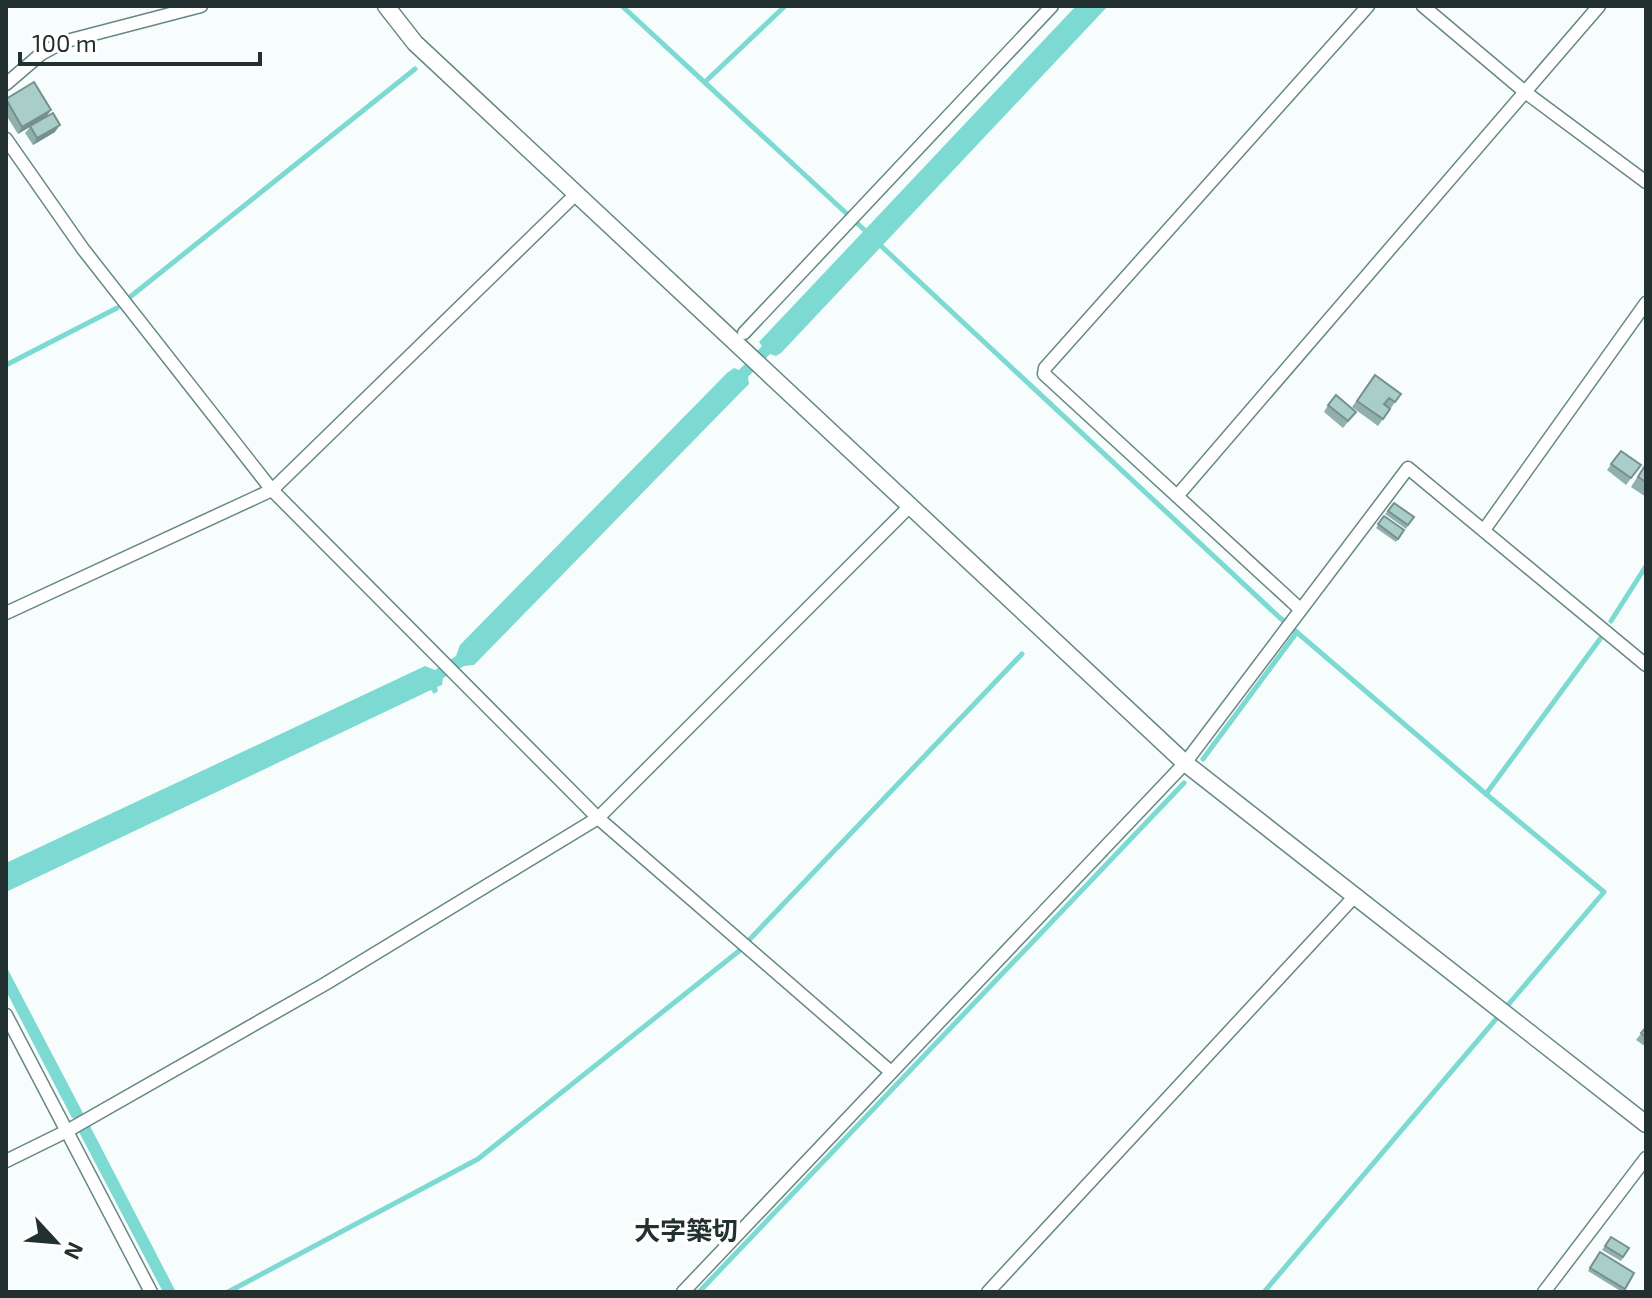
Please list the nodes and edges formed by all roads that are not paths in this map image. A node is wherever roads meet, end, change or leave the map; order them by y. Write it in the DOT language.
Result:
graph roads {
  1 [pos="201,6"];
  2 [pos="386,6"];
  3 [pos="1052,6"];
  4 [pos="1368,6"];
  5 [pos="1423,6"];
  6 [pos="1599,6"];
  7 [pos="6,84"];
  8 [pos="1525,92"];
  9 [pos="6,139"];
  10 [pos="1646,182"];
  11 [pos="576,194"];
  12 [pos="1646,303"];
  13 [pos="744,333"];
  14 [pos="272,490"];
  15 [pos="1178,495"];
  16 [pos="910,506"];
  17 [pos="1484,530"];
  18 [pos="1300,609"];
  19 [pos="6,613"];
  20 [pos="1646,665"];
  21 [pos="1185,763"];
  22 [pos="598,818"];
  23 [pos="1354,897"];
  24 [pos="6,1015"];
  25 [pos="891,1072"];
  26 [pos="1646,1124"];
  27 [pos="77,1126"];
  28 [pos="1646,1158"];
  29 [pos="6,1161"];
  30 [pos="151,1292"];
  31 [pos="683,1292"];
  32 [pos="988,1292"];
  33 [pos="1544,1292"];
  1 -- 7 [label="street"];
  2 -- 11 [label="street"];
  3 -- 13 [label="street"];
  4 -- 15 [label="street"];
  5 -- 8 [label="street"];
  6 -- 8 [label="street"];
  8 -- 10 [label="street"];
  8 -- 15 [label="street"];
  9 -- 14 [label="street"];
  11 -- 14 [label="street"];
  11 -- 16 [label="street"];
  12 -- 17 [label="street"];
  14 -- 19 [label="street"];
  14 -- 22 [label="street"];
  15 -- 18 [label="street"];
  16 -- 21 [label="street"];
  16 -- 22 [label="street"];
  17 -- 18 [label="street"];
  17 -- 20 [label="street"];
  18 -- 21 [label="street"];
  21 -- 23 [label="street"];
  21 -- 25 [label="street"];
  22 -- 25 [label="street"];
  22 -- 27 [label="street"];
  23 -- 26 [label="street"];
  23 -- 32 [label="street"];
  24 -- 27 [label="street"];
  25 -- 31 [label="street"];
  27 -- 29 [label="street"];
  27 -- 30 [label="street"];
  28 -- 33 [label="street"];
}
